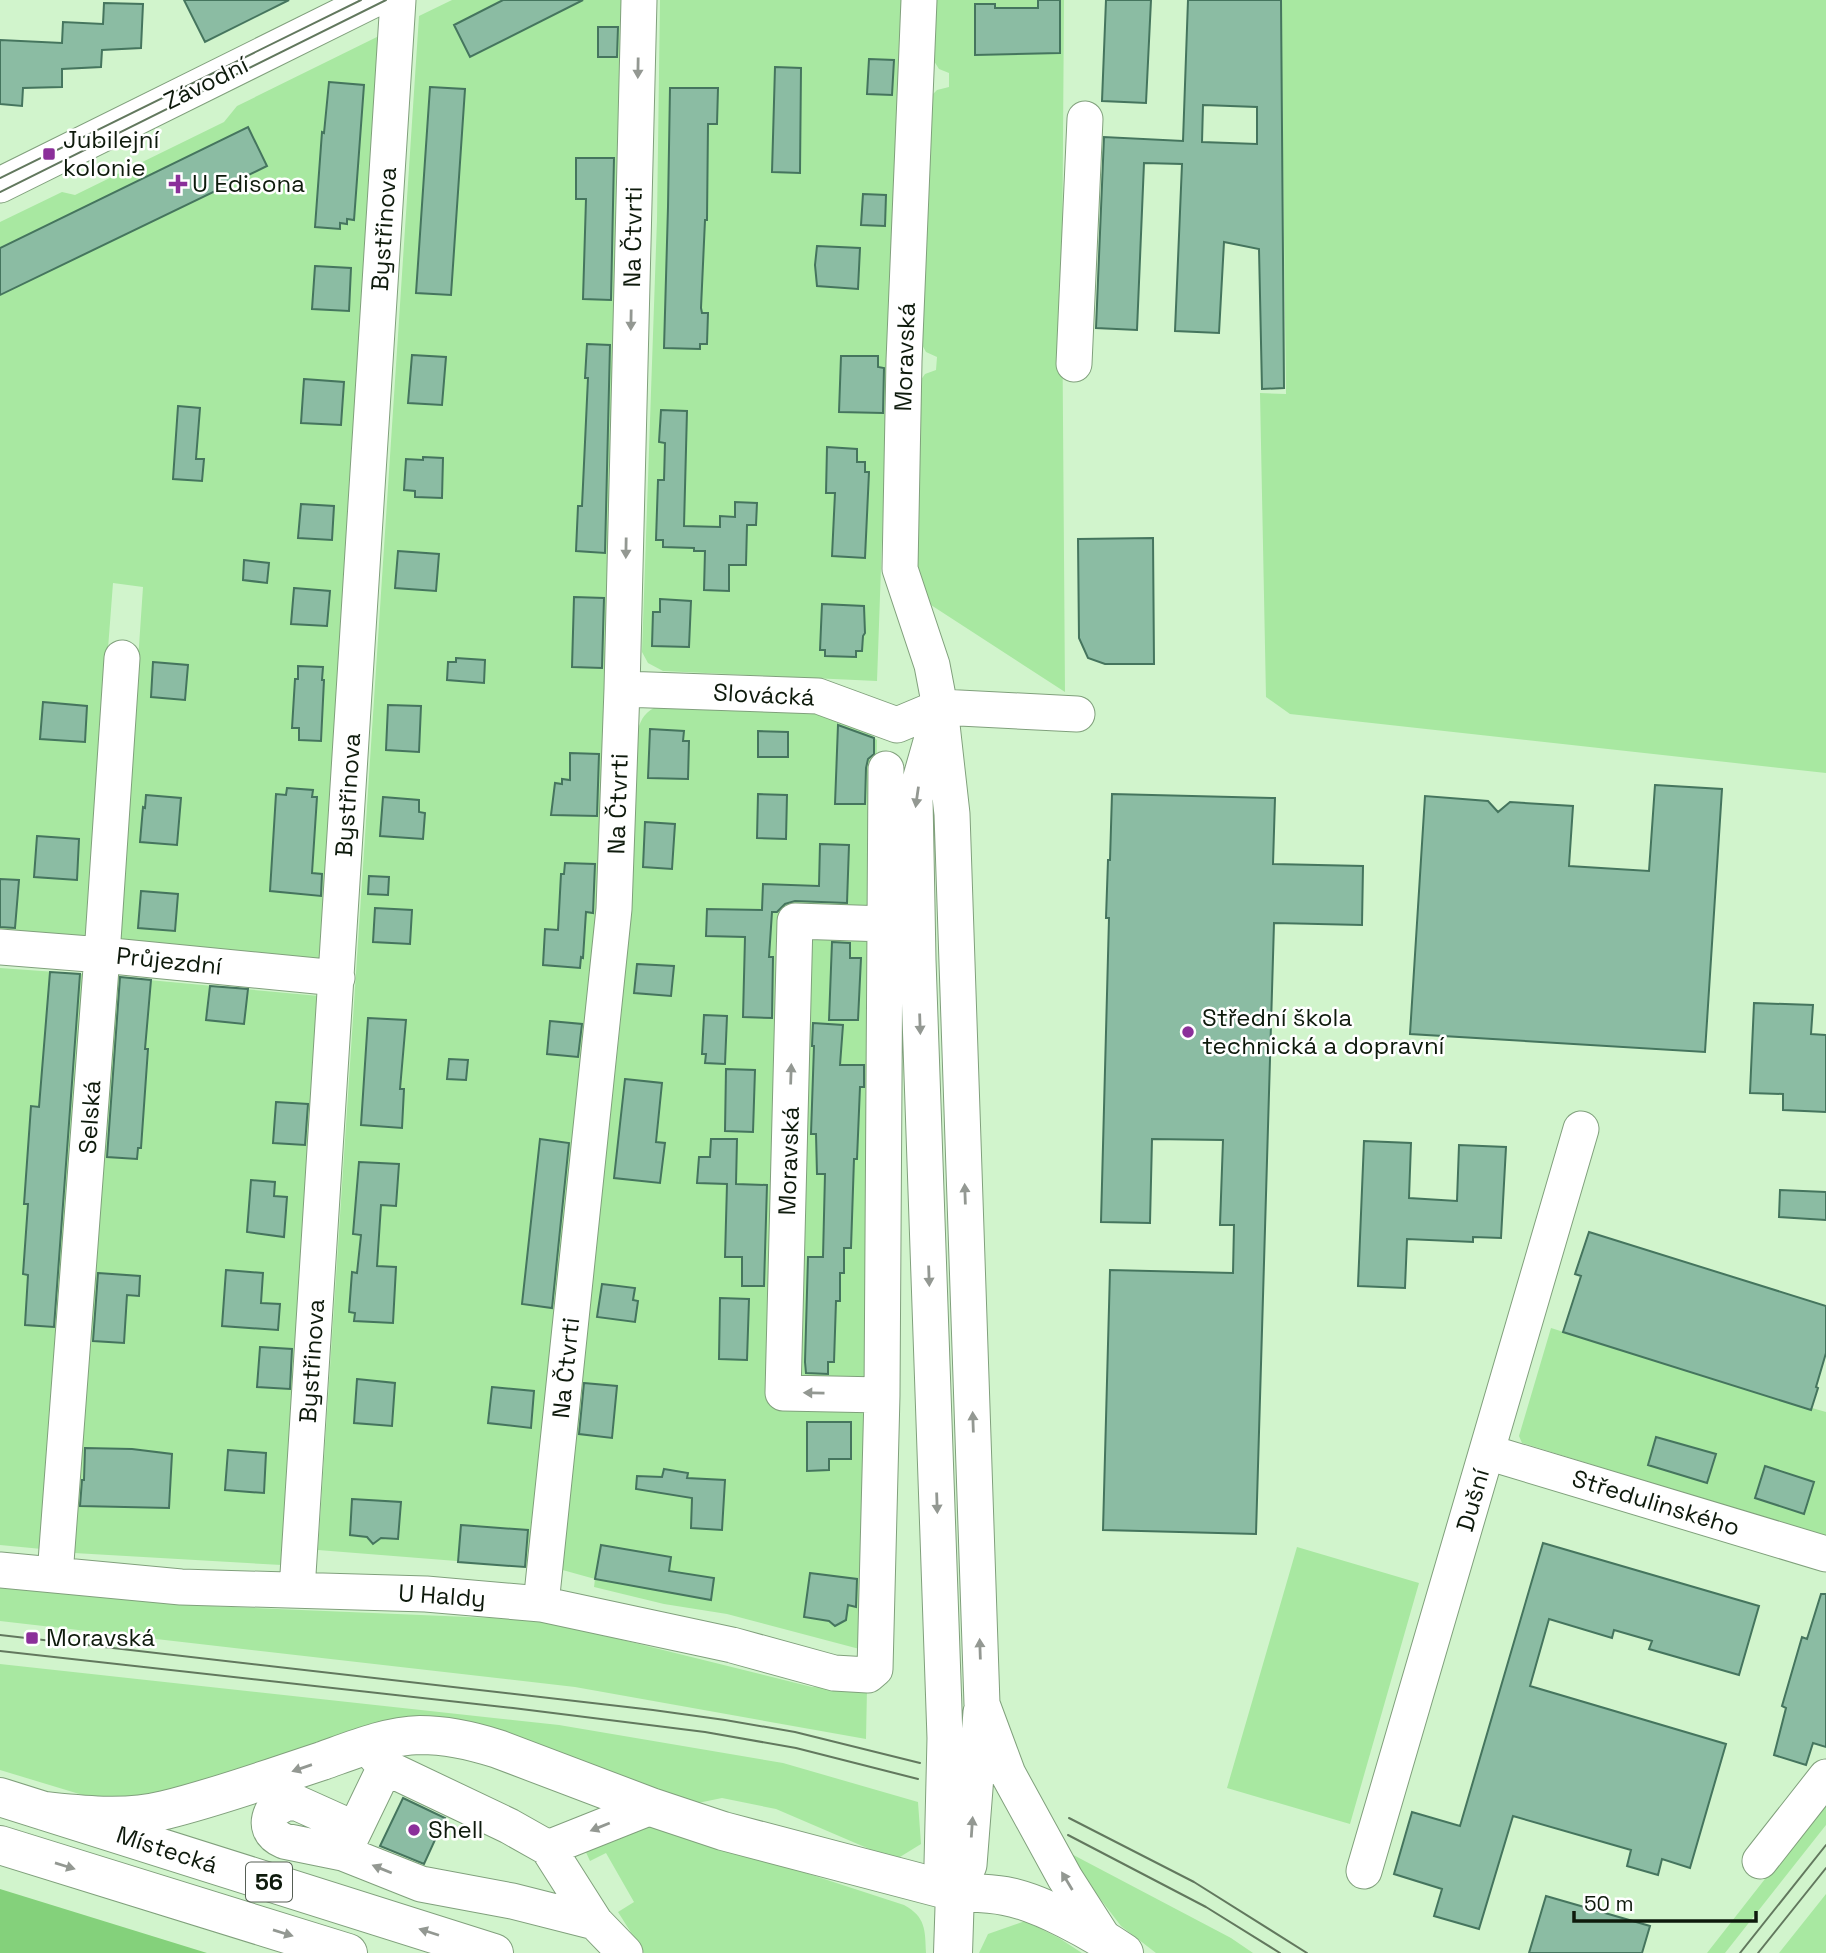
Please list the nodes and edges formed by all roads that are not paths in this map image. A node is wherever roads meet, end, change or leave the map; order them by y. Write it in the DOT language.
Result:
graph roads {
  1 [pos="373,0"];
  2 [pos="398,0"];
  3 [pos="639,0"];
  4 [pos="919,0"];
  5 [pos="316,14"];
  6 [pos="1085,119"];
  7 [pos="0,185"];
  8 [pos="1074,363"];
  9 [pos="122,658"];
  10 [pos="622,689"];
  11 [pos="940,707"];
  12 [pos="1077,714"];
  13 [pos="886,769"];
  14 [pos="886,924"];
  15 [pos="0,947"];
  16 [pos="102,955"];
  17 [pos="337,978"];
  18 [pos="1581,1129"];
  19 [pos="882,1395"];
  20 [pos="1487,1452"];
  21 [pos="1826,1553"];
  22 [pos="0,1570"];
  23 [pos="55,1575"];
  24 [pos="297,1590"];
  25 [pos="541,1604"];
  26 [pos="982,1704"];
  27 [pos="376,1756"];
  28 [pos="1826,1777"];
  29 [pos="0,1797"];
  30 [pos="651,1807"];
  31 [pos="44,1811"];
  32 [pos="0,1845"];
  33 [pos="548,1848"];
  34 [pos="1760,1861"];
  35 [pos="1364,1871"];
  36 [pos="955,1892"];
  37 [pos="595,1923"];
  38 [pos="1114,1946"];
  39 [pos="348,1953"];
  40 [pos="494,1953"];
  41 [pos="625,1953"];
  42 [pos="953,1953"];
  1 -- 5 [label="street, Závodní"];
  2 -- 17 [label="street, Bystřinova"];
  3 -- 10 [label="street, Na Čtvrti, one-way"];
  4 -- 11 [label="street, Moravská"];
  5 -- 7 [label="street, Závodní"];
  6 -- 8 [label="street"];
  9 -- 16 [label="street, Selská"];
  10 -- 11 [label="street, Slovácká"];
  10 -- 25 [label="street, Na Čtvrti"];
  11 -- 12 [label="street"];
  26 -- 11 [label="street, Moravská, one-way"];
  11 -- 36 [label="street, one-way"];
  13 -- 14 [label="street"];
  14 -- 19 [label="street"];
  19 -- 14 [label="street, Moravská, one-way"];
  15 -- 16 [label="street, Průjezdní"];
  16 -- 17 [label="street, Průjezdní"];
  16 -- 23 [label="street, Selská"];
  17 -- 24 [label="street, Bystřinova"];
  18 -- 20 [label="street, Dušní"];
  19 -- 25 [label="street, U Haldy"];
  20 -- 21 [label="street, Středulinského"];
  20 -- 35 [label="street, Dušní"];
  22 -- 23 [label="street, U Haldy"];
  23 -- 24 [label="street, U Haldy"];
  24 -- 25 [label="street, U Haldy"];
  36 -- 26 [label="street, one-way"];
  38 -- 26 [label="street, one-way"];
  27 -- 30 [label="highway"];
  27 -- 31 [label="highway, one-way"];
  27 -- 33 [label="street"];
  37 -- 27 [label="street, one-way"];
  28 -- 34 [label="street"];
  29 -- 31 [label="highway, Místecká / 56"];
  30 -- 33 [label="street, one-way"];
  30 -- 36 [label="highway"];
  40 -- 31 [label="highway, Místecká / 56, one-way"];
  32 -- 39 [label="highway, Místecká / 56, one-way"];
  33 -- 37 [label="street"];
  36 -- 38 [label="highway"];
  36 -- 42 [label="highway"];
  37 -- 41 [label="street"];
}
